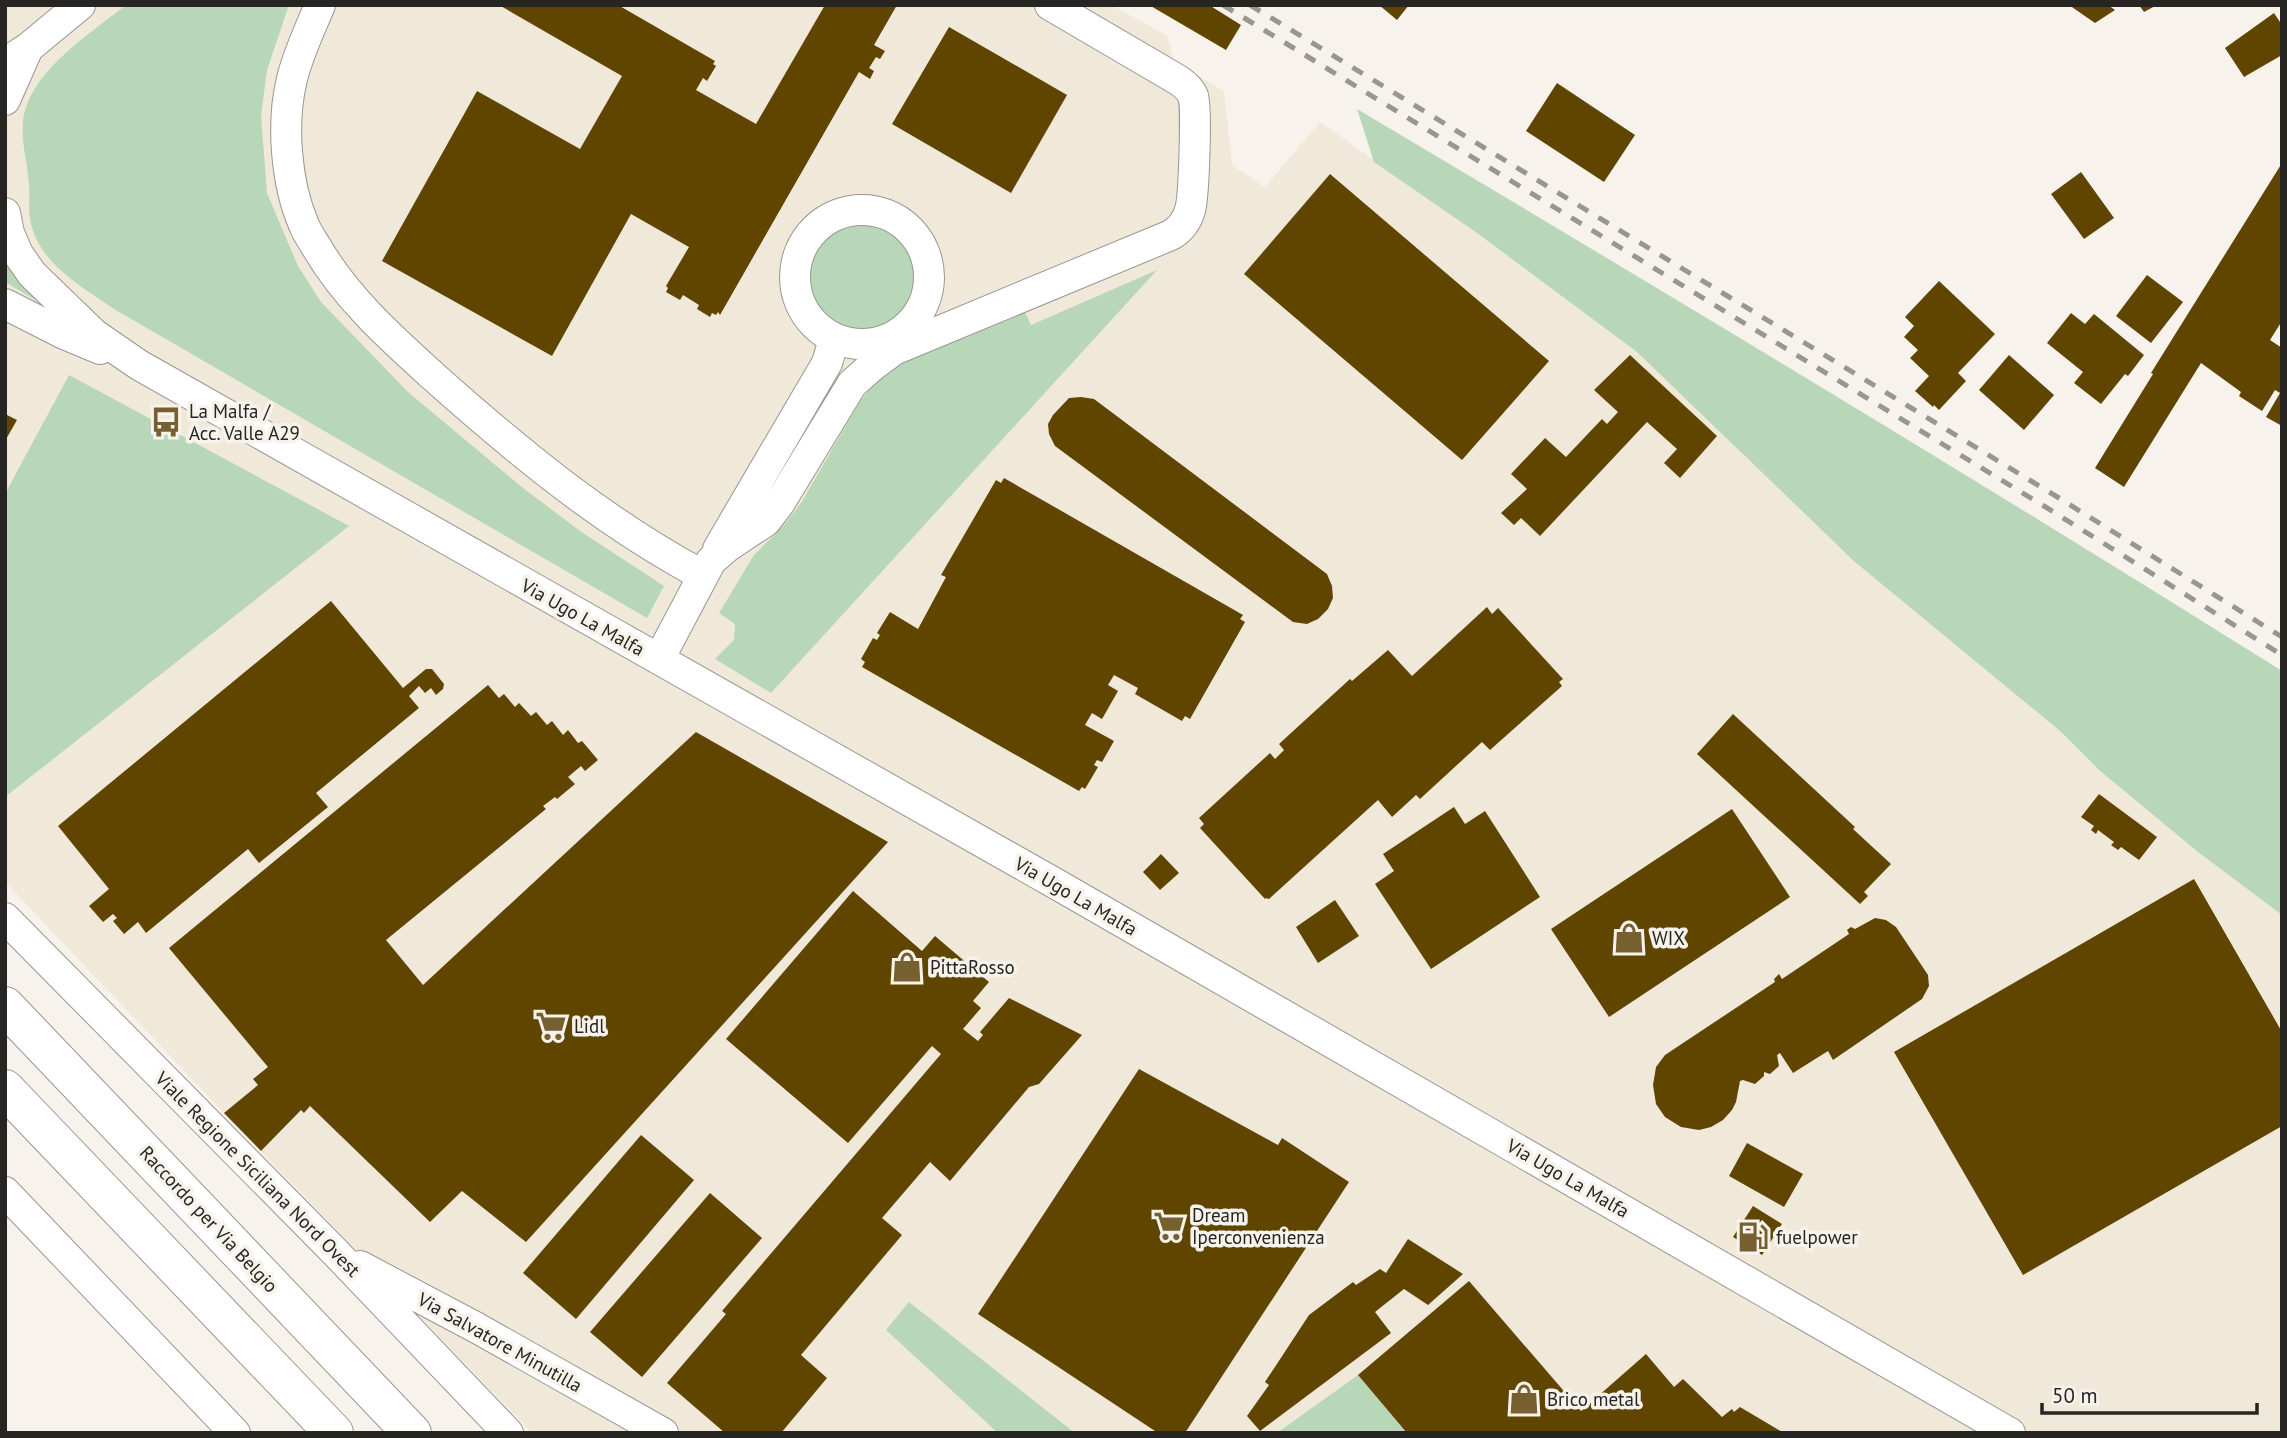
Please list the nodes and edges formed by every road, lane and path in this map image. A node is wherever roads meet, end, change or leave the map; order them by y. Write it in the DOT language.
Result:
graph roads {
  1 [pos="80,5"];
  2 [pos="320,5"];
  3 [pos="1050,5"];
  4 [pos="17,56"];
  5 [pos="5,100"];
  6 [pos="5,213"];
  7 [pos="932,292"];
  8 [pos="5,304"];
  9 [pos="967,319"];
  10 [pos="832,338"];
  11 [pos="918,340"];
  12 [pos="139,365"];
  13 [pos="707,568"];
  14 [pos="659,659"];
  15 [pos="5,918"];
  16 [pos="5,1006"];
  17 [pos="5,1089"];
  18 [pos="5,1192"];
  19 [pos="336,1253"];
  20 [pos="235,1433"];
  21 [pos="334,1433"];
  22 [pos="412,1433"];
  23 [pos="508,1433"];
  24 [pos="663,1433"];
  25 [pos="2010,1433"];
  1 -- 4 [label="street"];
  2 -- 13 [label="street"];
  3 -- 9 [label="street"];
  4 -- 5 [label="street"];
  6 -- 12 [label="street, Via Ugo La Malfa"];
  7 -- 9 [label="street"];
  7 -- 10 [label="street"];
  7 -- 10 [label="street"];
  7 -- 11 [label="street"];
  8 -- 12 [label="street, Via Ugo La Malfa"];
  9 -- 11 [label="street"];
  10 -- 13 [label="street"];
  11 -- 13 [label="street"];
  12 -- 14 [label="street, Via Ugo La Malfa"];
  13 -- 14 [label="street"];
  14 -- 25 [label="street, Via Ugo La Malfa"];
  15 -- 19 [label="street, Viale Regione Siciliana Nord Ovest"];
  16 -- 22 [label="highway, Raccordo per Via Belgio"];
  17 -- 21 [label="highway"];
  18 -- 20 [label="street"];
  19 -- 23 [label="street, Viale Regione Siciliana Nord Ovest"];
  19 -- 24 [label="street, Via Salvatore Minutilla"];
}
